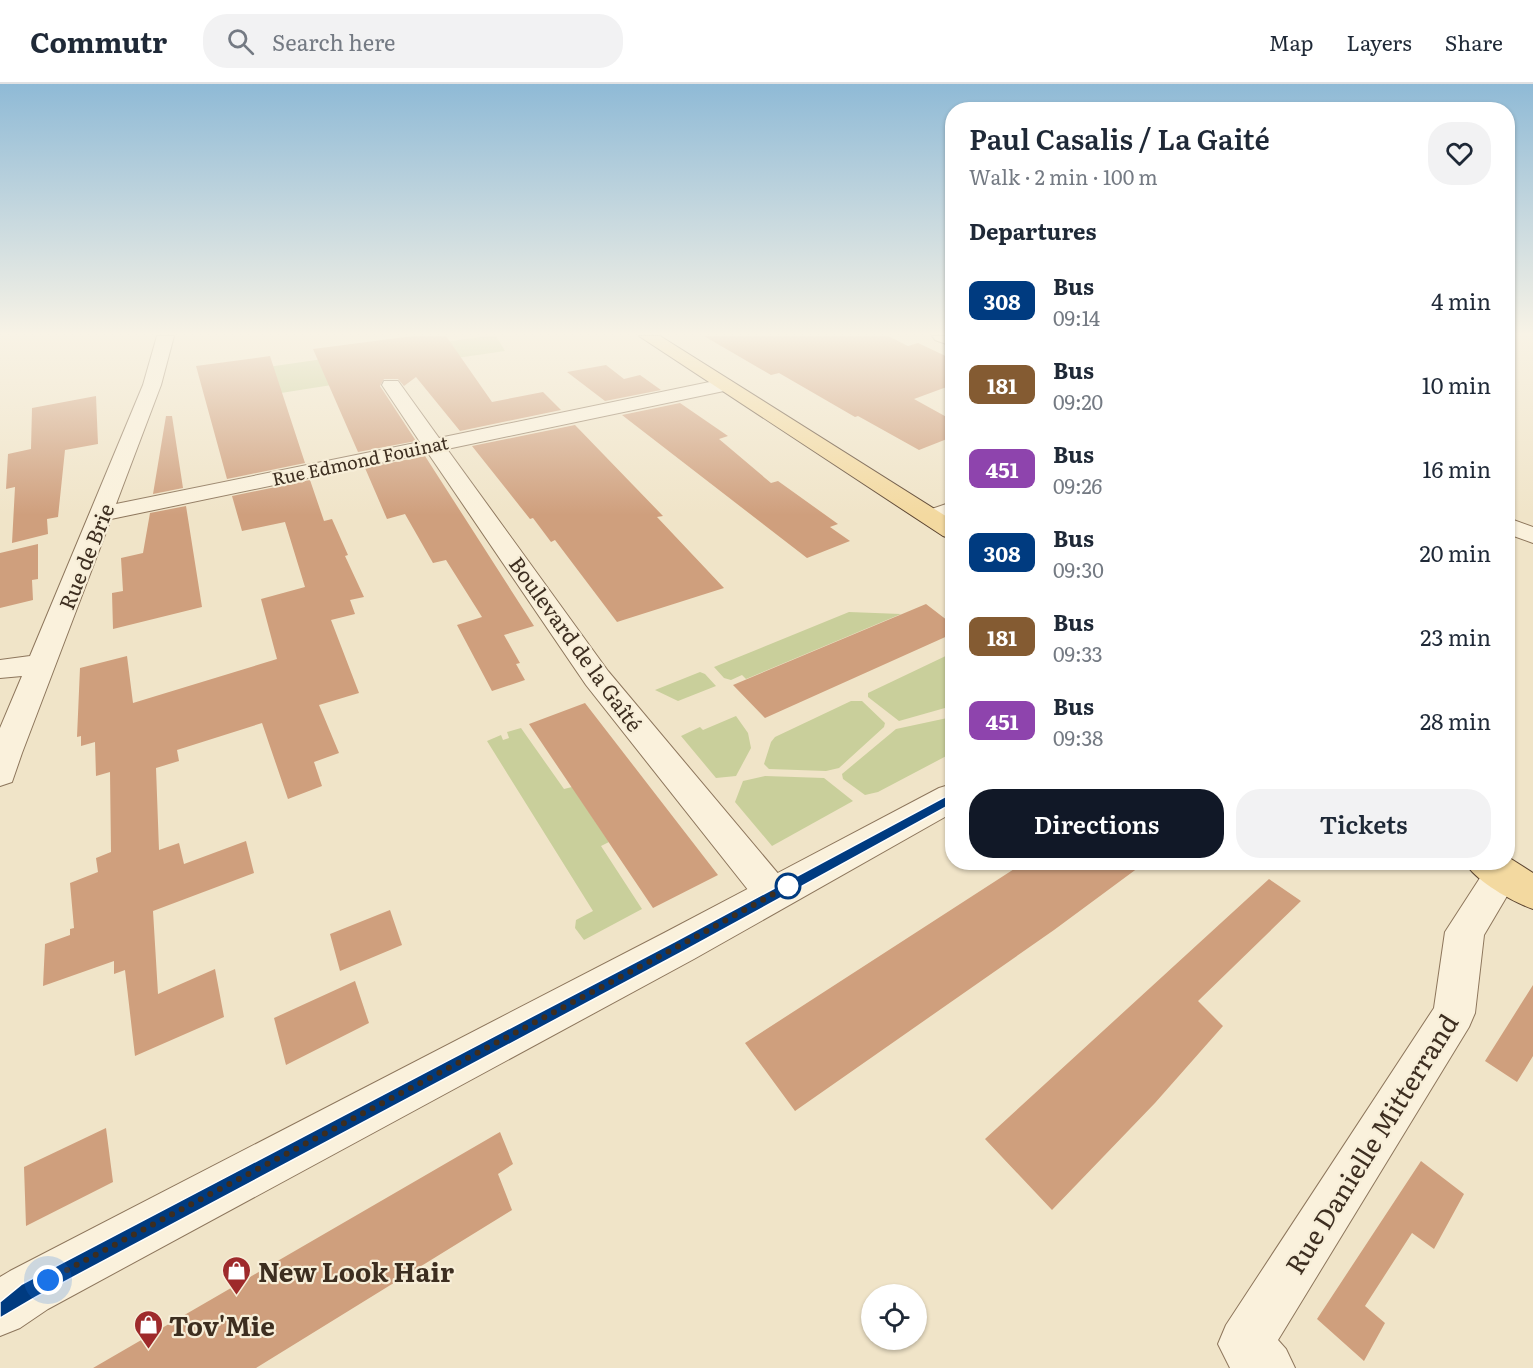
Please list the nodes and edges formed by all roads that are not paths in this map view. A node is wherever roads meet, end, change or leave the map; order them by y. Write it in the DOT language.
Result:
graph roads {
  1 [pos="148,396"];
  2 [pos="399,396"];
  3 [pos="666,396"];
  4 [pos="744,396"];
  5 [pos="434,444"];
  6 [pos="942,513"];
  7 [pos="102,514"];
  8 [pos="1515,528"];
  9 [pos="1533,536"];
  10 [pos="41,664"];
  11 [pos="0,669"];
  12 [pos="2,760"];
  13 [pos="945,801"];
  14 [pos="1506,876"];
  15 [pos="773,894"];
  16 [pos="0,1308"];
  17 [pos="1267,1368"];
  1 -- 7 [label="street, Rue de Brie"];
  2 -- 5 [label="street, Boulevard de la Gaîté"];
  3 -- 5 [label="street, Rue Edmond Fouinat"];
  4 -- 6 [label="main road"];
  5 -- 7 [label="street, Rue Edmond Fouinat"];
  5 -- 15 [label="street, Boulevard de la Gaîté"];
  7 -- 10 [label="street, Rue de Brie"];
  8 -- 9 [label="street"];
  10 -- 11 [label="street"];
  10 -- 12 [label="street, Rue de Brie"];
  13 -- 15 [label="street"];
  14 -- 17 [label="street, Rue Danielle Mitterrand"];
  15 -- 16 [label="street"];
}
